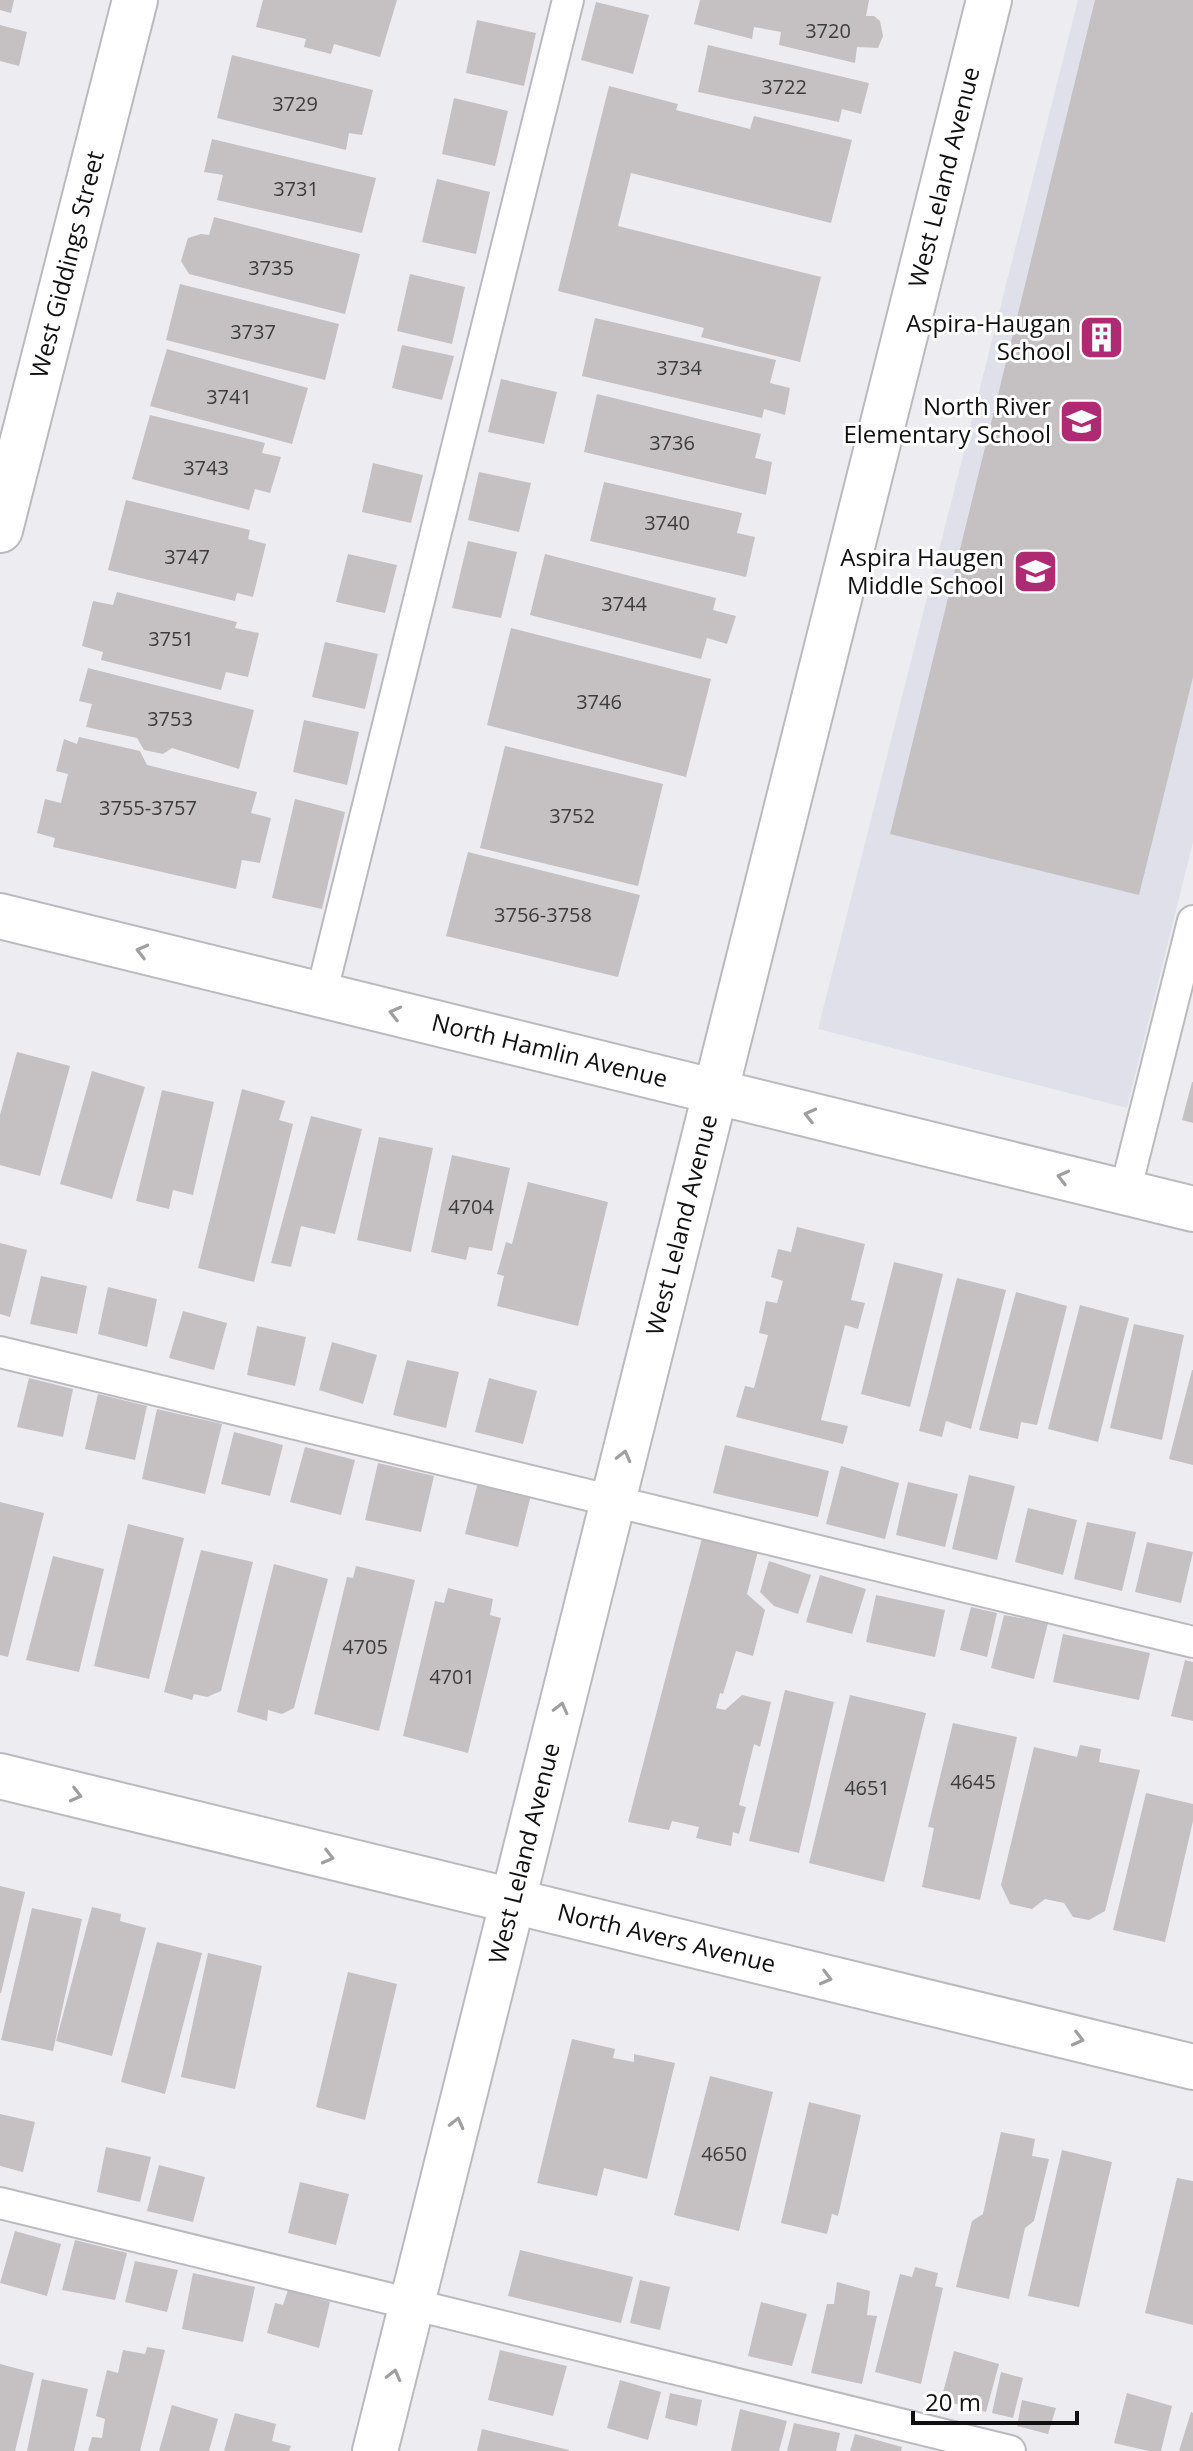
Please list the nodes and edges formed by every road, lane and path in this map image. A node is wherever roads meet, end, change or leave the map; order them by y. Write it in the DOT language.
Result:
graph roads {
  1 [pos="135,0"];
  2 [pos="568,0"];
  3 [pos="989,0"];
  4 [pos="0,530"];
  5 [pos="0,916"];
  6 [pos="1193,921"];
  7 [pos="321,995"];
  8 [pos="715,1092"];
  9 [pos="1125,1192"];
  10 [pos="1193,1209"];
  11 [pos="0,1352"];
  12 [pos="613,1500"];
  13 [pos="1193,1642"];
  14 [pos="0,1776"];
  15 [pos="512,1902"];
  16 [pos="1193,2067"];
  17 [pos="0,2203"];
  18 [pos="412,2304"];
  19 [pos="375,2451"];
  20 [pos="1010,2451"];
  1 -- 4 [label="street, West Giddings Street"];
  2 -- 7 [label="lane"];
  3 -- 8 [label="street, West Leland Avenue"];
  7 -- 5 [label="street, North Hamlin Avenue, one-way"];
  6 -- 9 [label="lane"];
  8 -- 7 [label="street, North Hamlin Avenue, one-way"];
  9 -- 8 [label="street, North Hamlin Avenue, one-way"];
  12 -- 8 [label="street, West Leland Avenue, one-way"];
  9 -- 10 [label="street, North Hamlin Avenue"];
  11 -- 12 [label="lane"];
  12 -- 13 [label="lane"];
  15 -- 12 [label="street, West Leland Avenue, one-way"];
  14 -- 15 [label="street, North Avers Avenue, one-way"];
  15 -- 16 [label="street, North Avers Avenue, one-way"];
  18 -- 15 [label="street, West Leland Avenue, one-way"];
  17 -- 18 [label="lane"];
  19 -- 18 [label="street, West Leland Avenue, one-way"];
  18 -- 20 [label="lane"];
}
